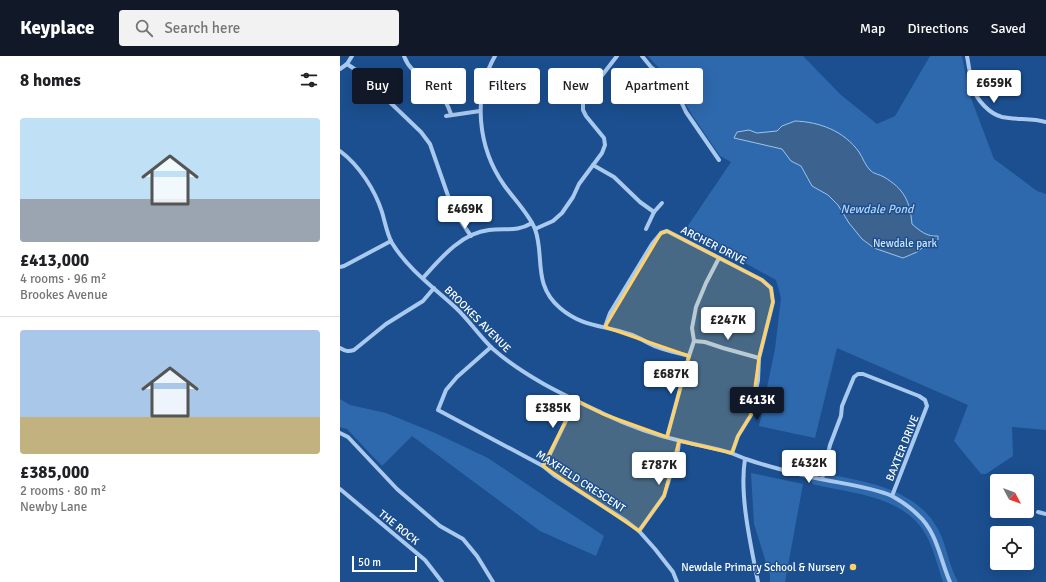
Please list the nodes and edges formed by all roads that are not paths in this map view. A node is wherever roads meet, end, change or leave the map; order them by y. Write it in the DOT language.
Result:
graph roads {
  1 [pos="352,56"];
  2 [pos="404,56"];
  3 [pos="494,56"];
  4 [pos="617,56"];
  5 [pos="642,56"];
  6 [pos="967,56"];
  7 [pos="347,64"];
  8 [pos="340,69"];
  9 [pos="480,111"];
  10 [pos="451,114"];
  11 [pos="446,116"];
  12 [pos="1046,122"];
  13 [pos="340,151"];
  14 [pos="719,160"];
  15 [pos="593,165"];
  16 [pos="662,203"];
  17 [pos="654,212"];
  18 [pos="532,223"];
  19 [pos="535,229"];
  20 [pos="646,229"];
  21 [pos="471,236"];
  22 [pos="391,241"];
  23 [pos="719,258"];
  24 [pos="340,267"];
  25 [pos="422,278"];
  26 [pos="434,288"];
  27 [pos="605,327"];
  28 [pos="694,340"];
  29 [pos="491,347"];
  30 [pos="340,348"];
  31 [pos="689,356"];
  32 [pos="759,358"];
  33 [pos="576,400"];
  34 [pos="340,433"];
  35 [pos="667,437"];
  36 [pos="679,441"];
  37 [pos="732,453"];
  38 [pos="746,459"];
  39 [pos="543,466"];
  40 [pos="822,479"];
  41 [pos="340,489"];
  42 [pos="892,496"];
  43 [pos="1038,512"];
  44 [pos="1046,514"];
  45 [pos="639,531"];
  46 [pos="442,582"];
  47 [pos="493,582"];
  48 [pos="677,582"];
  49 [pos="758,582"];
  50 [pos="950,582"];
  1 -- 7 [label="street"];
  2 -- 10 [label="street"];
  3 -- 9 [label="street"];
  4 -- 15 [label="street"];
  5 -- 14 [label="street"];
  6 -- 12 [label="street"];
  7 -- 8 [label="street"];
  7 -- 21 [label="street"];
  9 -- 10 [label="street"];
  9 -- 18 [label="street"];
  10 -- 11 [label="street"];
  13 -- 22 [label="street, BROOKES AVENUE"];
  15 -- 17 [label="street"];
  15 -- 19 [label="street"];
  16 -- 17 [label="street"];
  17 -- 20 [label="street"];
  18 -- 19 [label="street"];
  18 -- 21 [label="street"];
  19 -- 27 [label="street"];
  21 -- 25 [label="street"];
  22 -- 24 [label="street"];
  22 -- 25 [label="street, BROOKES AVENUE"];
  23 -- 27 [label="street, ARCHER DRIVE"];
  23 -- 28 [label="street"];
  23 -- 32 [label="street, ARCHER DRIVE"];
  25 -- 26 [label="street, BROOKES AVENUE"];
  26 -- 29 [label="street, BROOKES AVENUE"];
  26 -- 30 [label="street"];
  27 -- 31 [label="street"];
  28 -- 31 [label="street"];
  28 -- 32 [label="street"];
  29 -- 33 [label="street, BROOKES AVENUE"];
  29 -- 39 [label="street, MAXFIELD CRESCENT"];
  31 -- 35 [label="street"];
  32 -- 37 [label="street, ARCHER DRIVE"];
  33 -- 35 [label="street, BROOKES AVENUE"];
  33 -- 39 [label="street"];
  34 -- 47 [label="street"];
  35 -- 36 [label="street, BROOKES AVENUE"];
  36 -- 37 [label="street, BROOKES AVENUE"];
  36 -- 45 [label="street"];
  37 -- 38 [label="street, BROOKES AVENUE"];
  38 -- 40 [label="street, BROOKES AVENUE"];
  38 -- 49 [label="street"];
  39 -- 45 [label="street, MAXFIELD CRESCENT"];
  40 -- 42 [label="street, BROOKES AVENUE"];
  40 -- 42 [label="street, BAXTER DRIVE"];
  41 -- 46 [label="street, THE ROCK"];
  42 -- 50 [label="street"];
  43 -- 44 [label="street"];
  45 -- 48 [label="street, MAXFIELD CRESCENT"];
}
